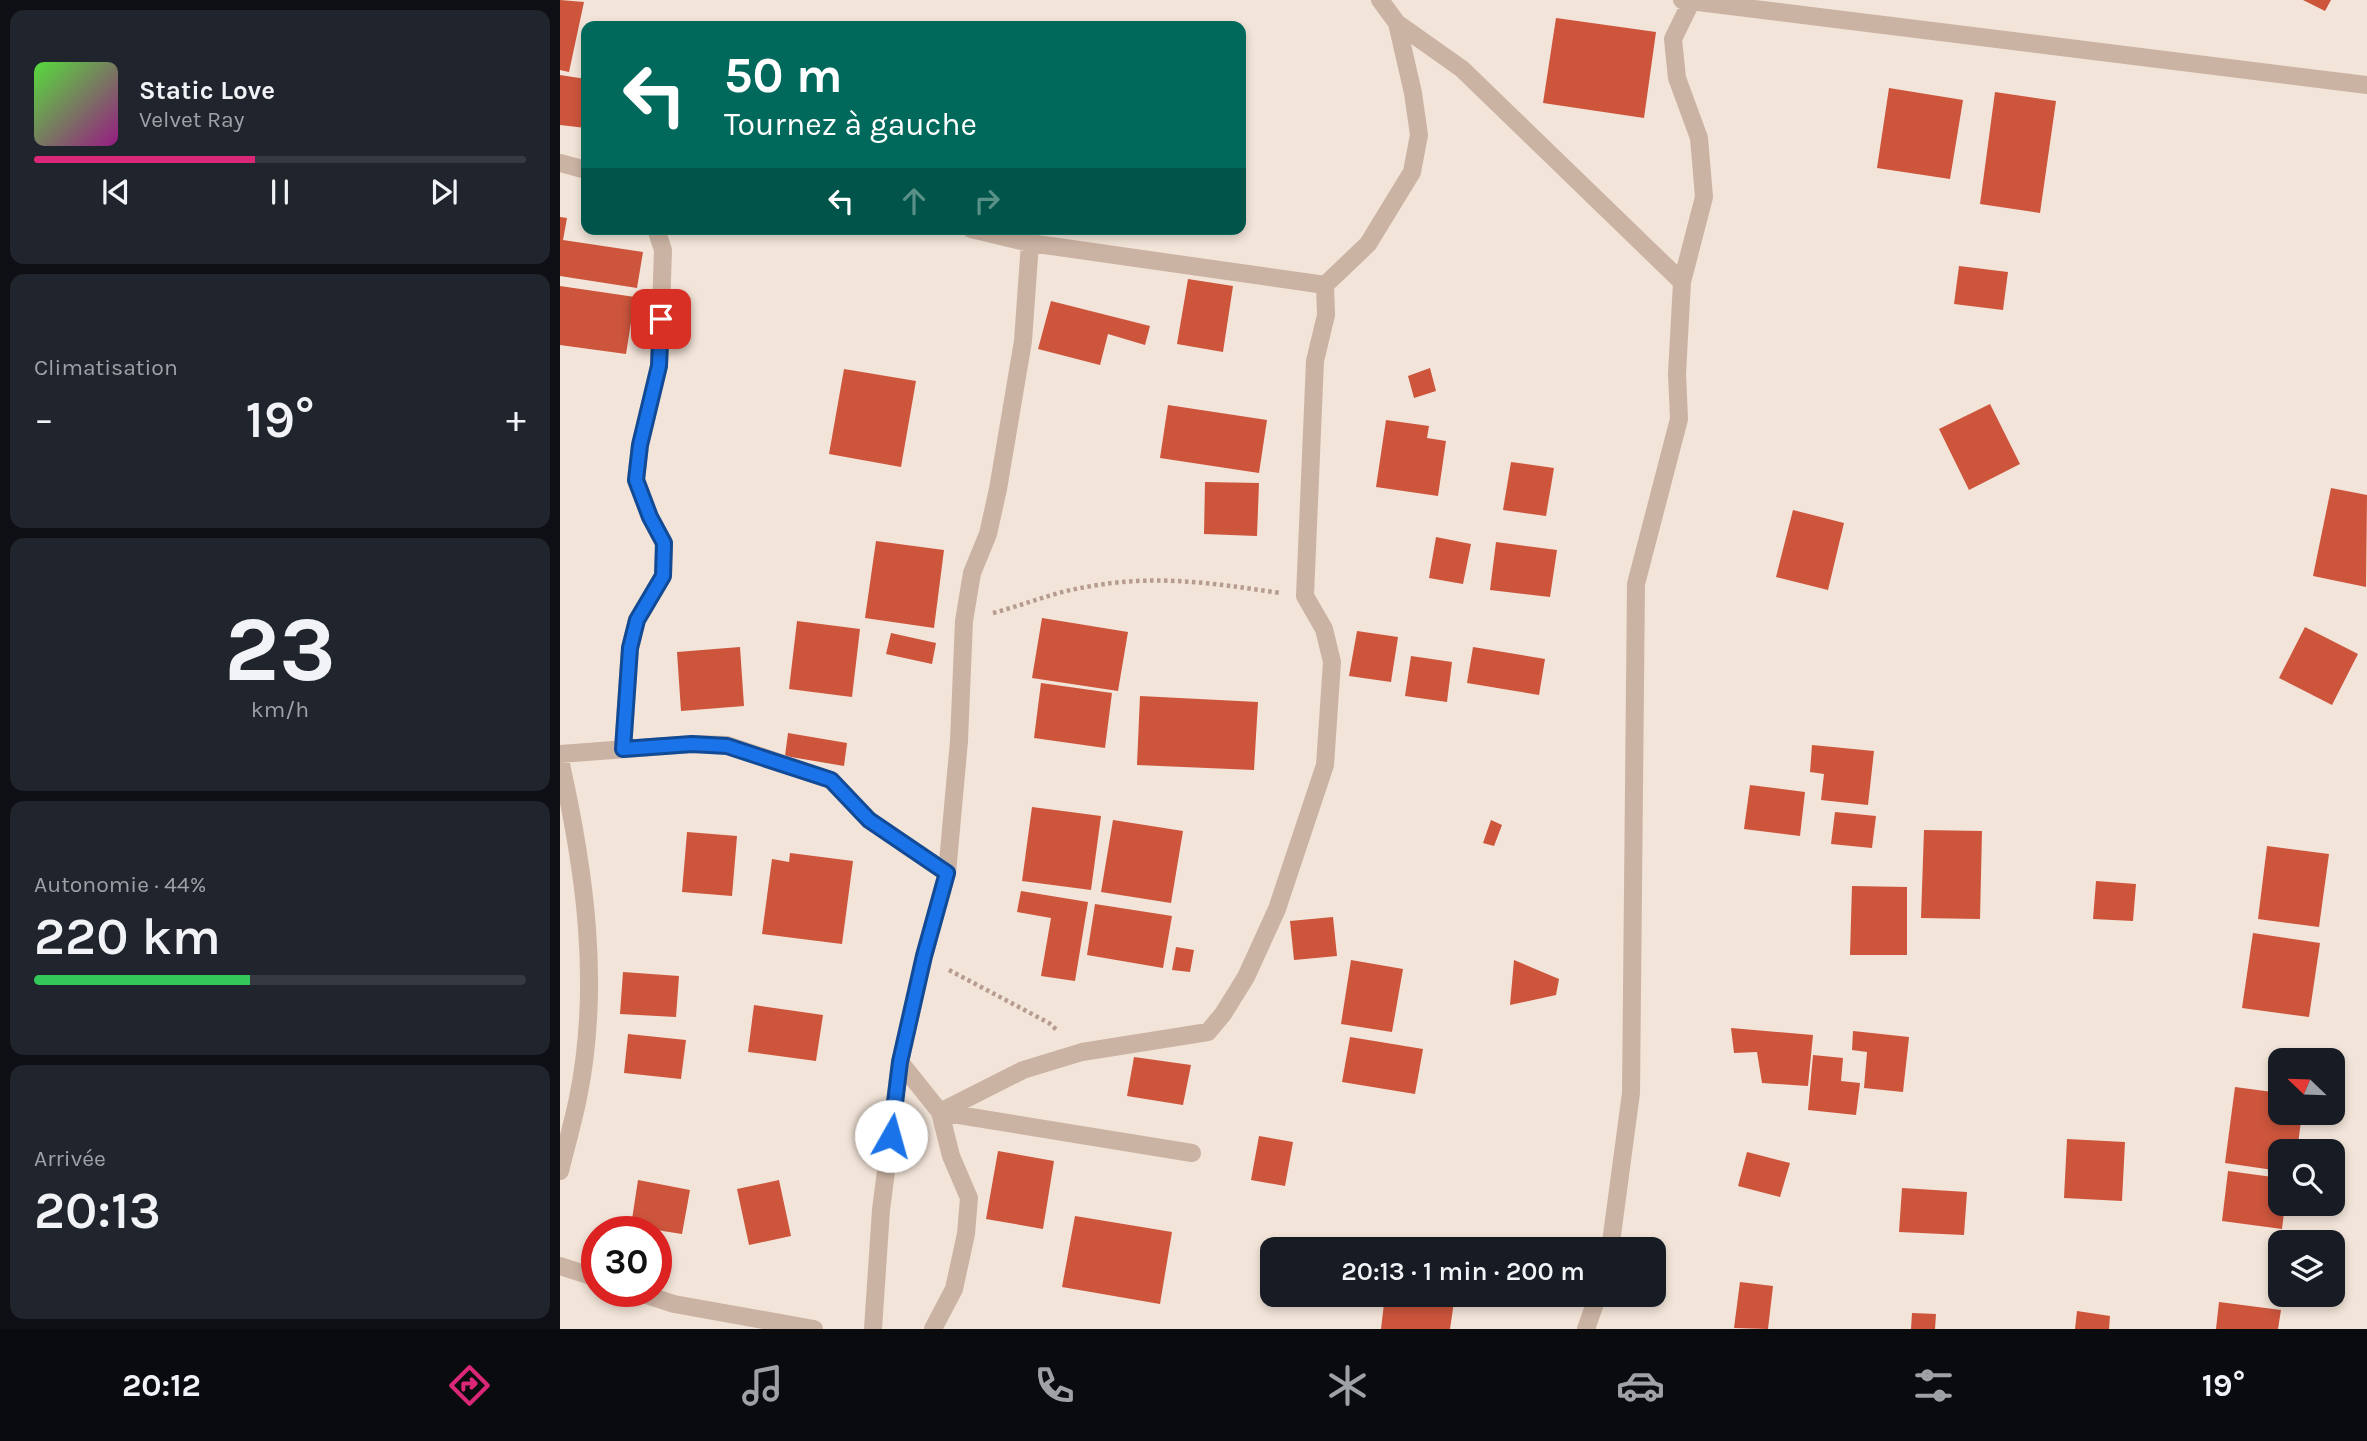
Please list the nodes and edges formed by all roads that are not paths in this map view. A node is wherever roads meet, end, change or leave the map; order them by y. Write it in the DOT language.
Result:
graph roads {
  1 [pos="1381,0"];
  2 [pos="1688,0"];
  3 [pos="1398,23"];
  4 [pos="2367,85"];
  5 [pos="560,163"];
  6 [pos="581,169"];
  7 [pos="658,235"];
  8 [pos="996,235"];
  9 [pos="1030,243"];
  10 [pos="1682,282"];
  11 [pos="1325,285"];
  12 [pos="623,749"];
  13 [pos="560,754"];
  14 [pos="560,760"];
  15 [pos="947,873"];
  16 [pos="900,1062"];
  17 [pos="940,1112"];
  18 [pos="1192,1153"];
  19 [pos="560,1171"];
  20 [pos="1612,1237"];
  21 [pos="560,1266"];
  22 [pos="581,1273"];
  23 [pos="672,1303"];
  24 [pos="1594,1307"];
  25 [pos="814,1329"];
  26 [pos="873,1329"];
  27 [pos="933,1329"];
  28 [pos="1586,1329"];
  1 -- 3 [label="street"];
  2 -- 4 [label="street"];
  2 -- 10 [label="street"];
  3 -- 10 [label="street"];
  3 -- 11 [label="street"];
  5 -- 6 [label="street"];
  7 -- 12 [label="street"];
  8 -- 9 [label="street"];
  9 -- 11 [label="street"];
  9 -- 15 [label="street"];
  10 -- 20 [label="street"];
  11 -- 17 [label="street"];
  12 -- 13 [label="street"];
  12 -- 15 [label="street"];
  14 -- 19 [label="street"];
  15 -- 16 [label="street"];
  16 -- 17 [label="street"];
  16 -- 26 [label="street"];
  17 -- 18 [label="street"];
  17 -- 27 [label="street"];
  21 -- 22 [label="street"];
  23 -- 25 [label="street"];
  24 -- 28 [label="street"];
}
